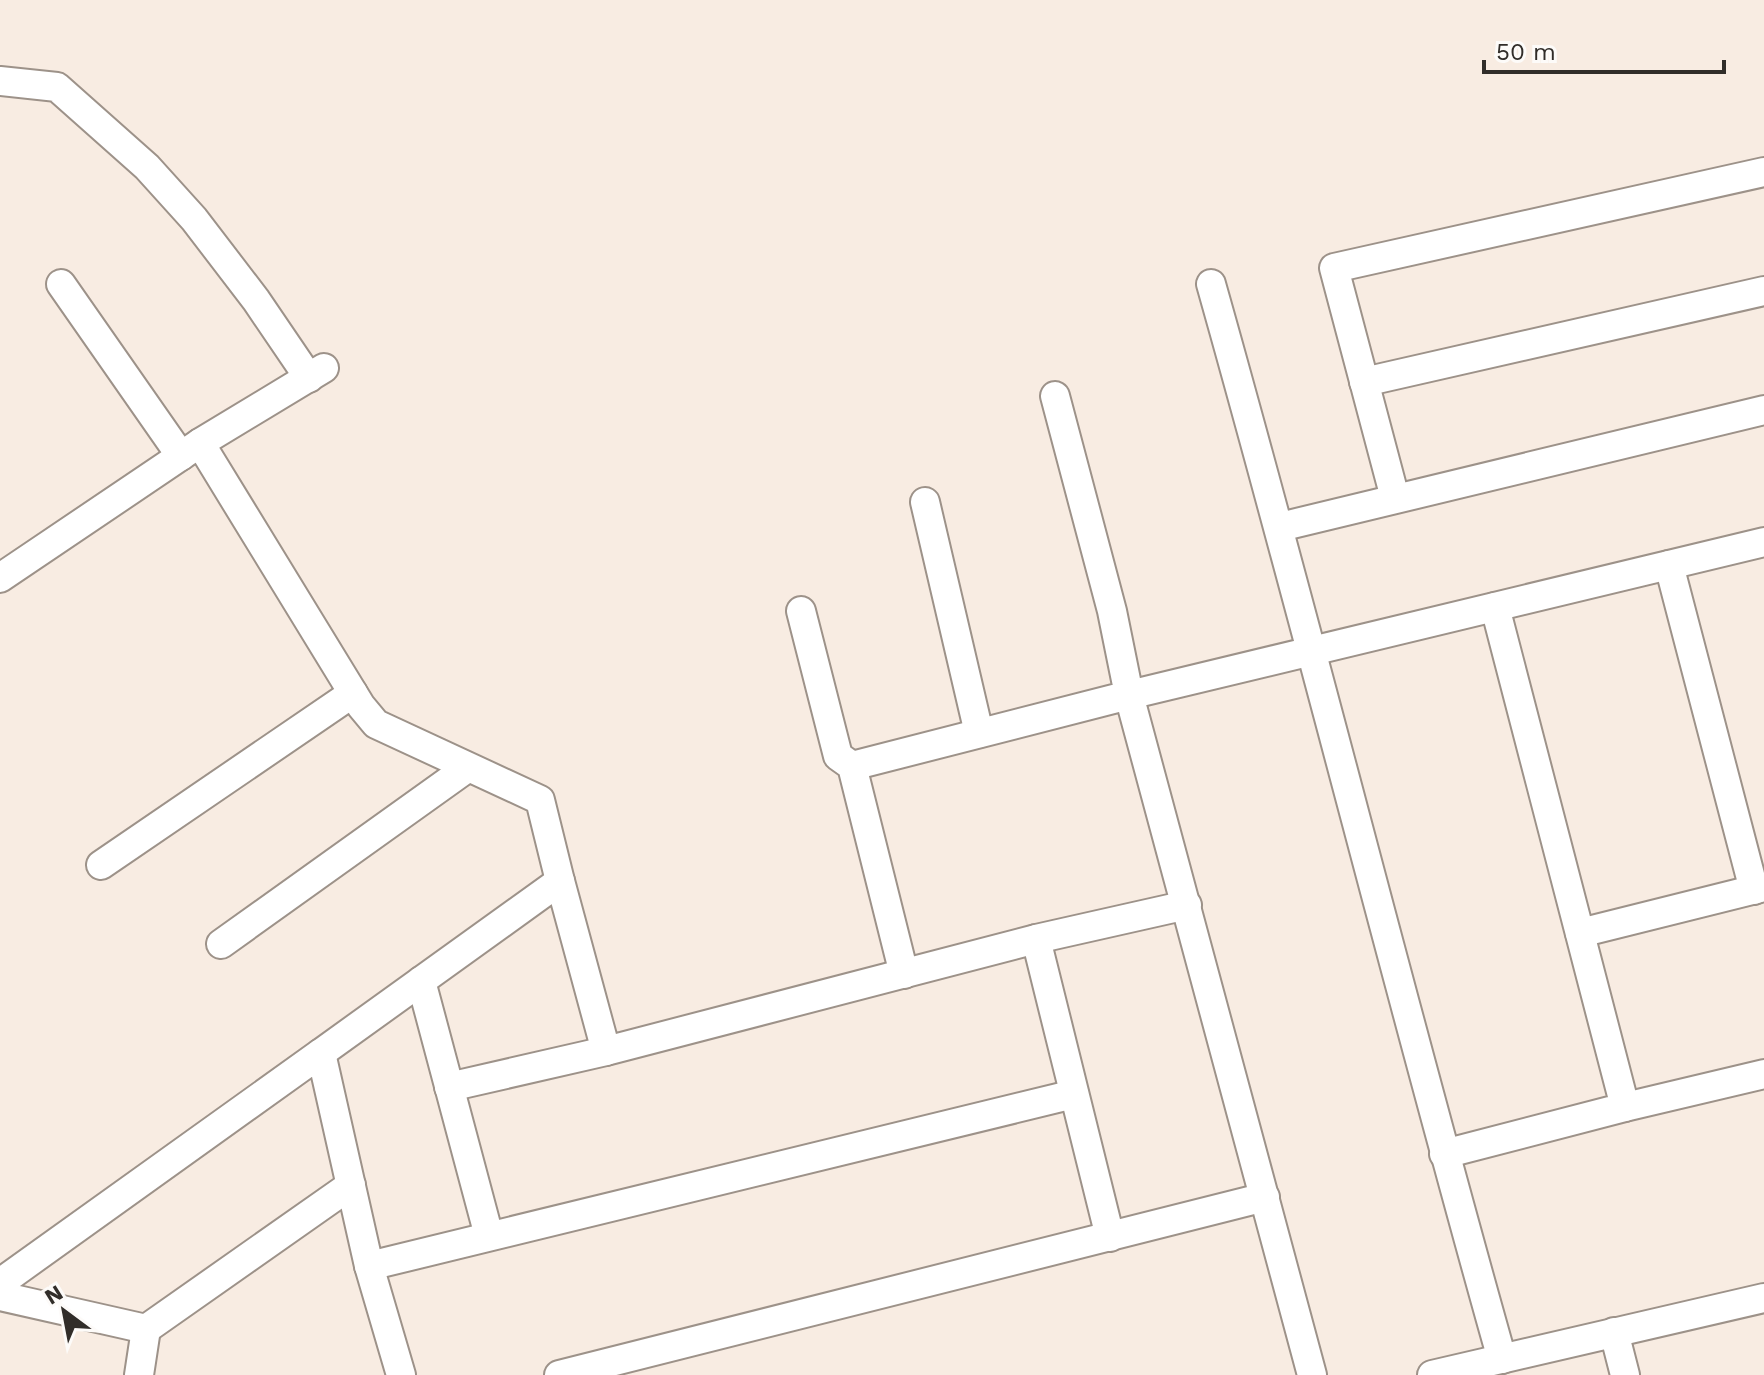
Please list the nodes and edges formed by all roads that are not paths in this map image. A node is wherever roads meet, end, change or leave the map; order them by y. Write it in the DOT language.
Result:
graph roads {
  1 [pos="0,81"];
  2 [pos="1764,172"];
  3 [pos="61,284"];
  4 [pos="1211,284"];
  5 [pos="1764,291"];
  6 [pos="1364,382"];
  7 [pos="1055,396"];
  8 [pos="1764,410"];
  9 [pos="190,449"];
  10 [pos="1395,498"];
  11 [pos="925,502"];
  12 [pos="1280,527"];
  13 [pos="1764,542"];
  14 [pos="1669,565"];
  15 [pos="0,578"];
  16 [pos="1495,607"];
  17 [pos="801,611"];
  18 [pos="1310,651"];
  19 [pos="353,693"];
  20 [pos="1129,695"];
  21 [pos="979,733"];
  22 [pos="852,766"];
  23 [pos="467,768"];
  24 [pos="101,865"];
  25 [pos="560,881"];
  26 [pos="1759,888"];
  27 [pos="1187,905"];
  28 [pos="1580,933"];
  29 [pos="1036,939"];
  30 [pos="221,944"];
  31 [pos="904,974"];
  32 [pos="421,981"];
  33 [pos="606,1051"];
  34 [pos="321,1053"];
  35 [pos="1764,1074"];
  36 [pos="449,1087"];
  37 [pos="1074,1094"];
  38 [pos="1625,1107"];
  39 [pos="1444,1154"];
  40 [pos="351,1185"];
  41 [pos="1265,1197"];
  42 [pos="489,1236"];
  43 [pos="1110,1237"];
  44 [pos="369,1266"];
  45 [pos="0,1283"];
  46 [pos="0,1296"];
  47 [pos="1764,1298"];
  48 [pos="146,1329"];
  49 [pos="1614,1332"];
  50 [pos="1502,1359"];
  51 [pos="139,1375"];
  52 [pos="401,1375"];
  53 [pos="559,1375"];
  54 [pos="1312,1375"];
  55 [pos="1432,1375"];
  56 [pos="1625,1375"];
  1 -- 9 [label="street"];
  2 -- 6 [label="street"];
  3 -- 9 [label="street"];
  4 -- 12 [label="street"];
  5 -- 6 [label="street"];
  6 -- 10 [label="street"];
  7 -- 20 [label="street"];
  8 -- 10 [label="street"];
  9 -- 15 [label="street"];
  9 -- 19 [label="street"];
  10 -- 12 [label="street"];
  11 -- 21 [label="street"];
  12 -- 18 [label="street"];
  13 -- 14 [label="street"];
  14 -- 16 [label="street"];
  14 -- 26 [label="street"];
  16 -- 18 [label="street"];
  16 -- 28 [label="street"];
  17 -- 22 [label="street"];
  18 -- 20 [label="street"];
  18 -- 39 [label="street"];
  19 -- 23 [label="street"];
  19 -- 24 [label="street"];
  20 -- 21 [label="street"];
  20 -- 27 [label="street"];
  21 -- 22 [label="street"];
  22 -- 31 [label="street"];
  23 -- 25 [label="street"];
  23 -- 30 [label="street"];
  25 -- 32 [label="street"];
  25 -- 33 [label="street"];
  26 -- 28 [label="street"];
  27 -- 29 [label="street"];
  27 -- 41 [label="street"];
  28 -- 38 [label="street"];
  29 -- 31 [label="street"];
  29 -- 37 [label="street"];
  31 -- 33 [label="street"];
  32 -- 34 [label="street"];
  32 -- 36 [label="street"];
  33 -- 36 [label="street"];
  34 -- 40 [label="street"];
  34 -- 45 [label="street"];
  35 -- 38 [label="street"];
  36 -- 42 [label="street"];
  37 -- 42 [label="street"];
  37 -- 43 [label="street"];
  38 -- 39 [label="street"];
  39 -- 50 [label="street"];
  40 -- 44 [label="street"];
  40 -- 48 [label="street"];
  41 -- 43 [label="street"];
  41 -- 54 [label="street"];
  42 -- 44 [label="street"];
  43 -- 53 [label="street"];
  44 -- 52 [label="street"];
  46 -- 48 [label="street"];
  47 -- 49 [label="street"];
  48 -- 51 [label="street"];
  49 -- 50 [label="street"];
  49 -- 56 [label="street"];
  50 -- 55 [label="street"];
}
